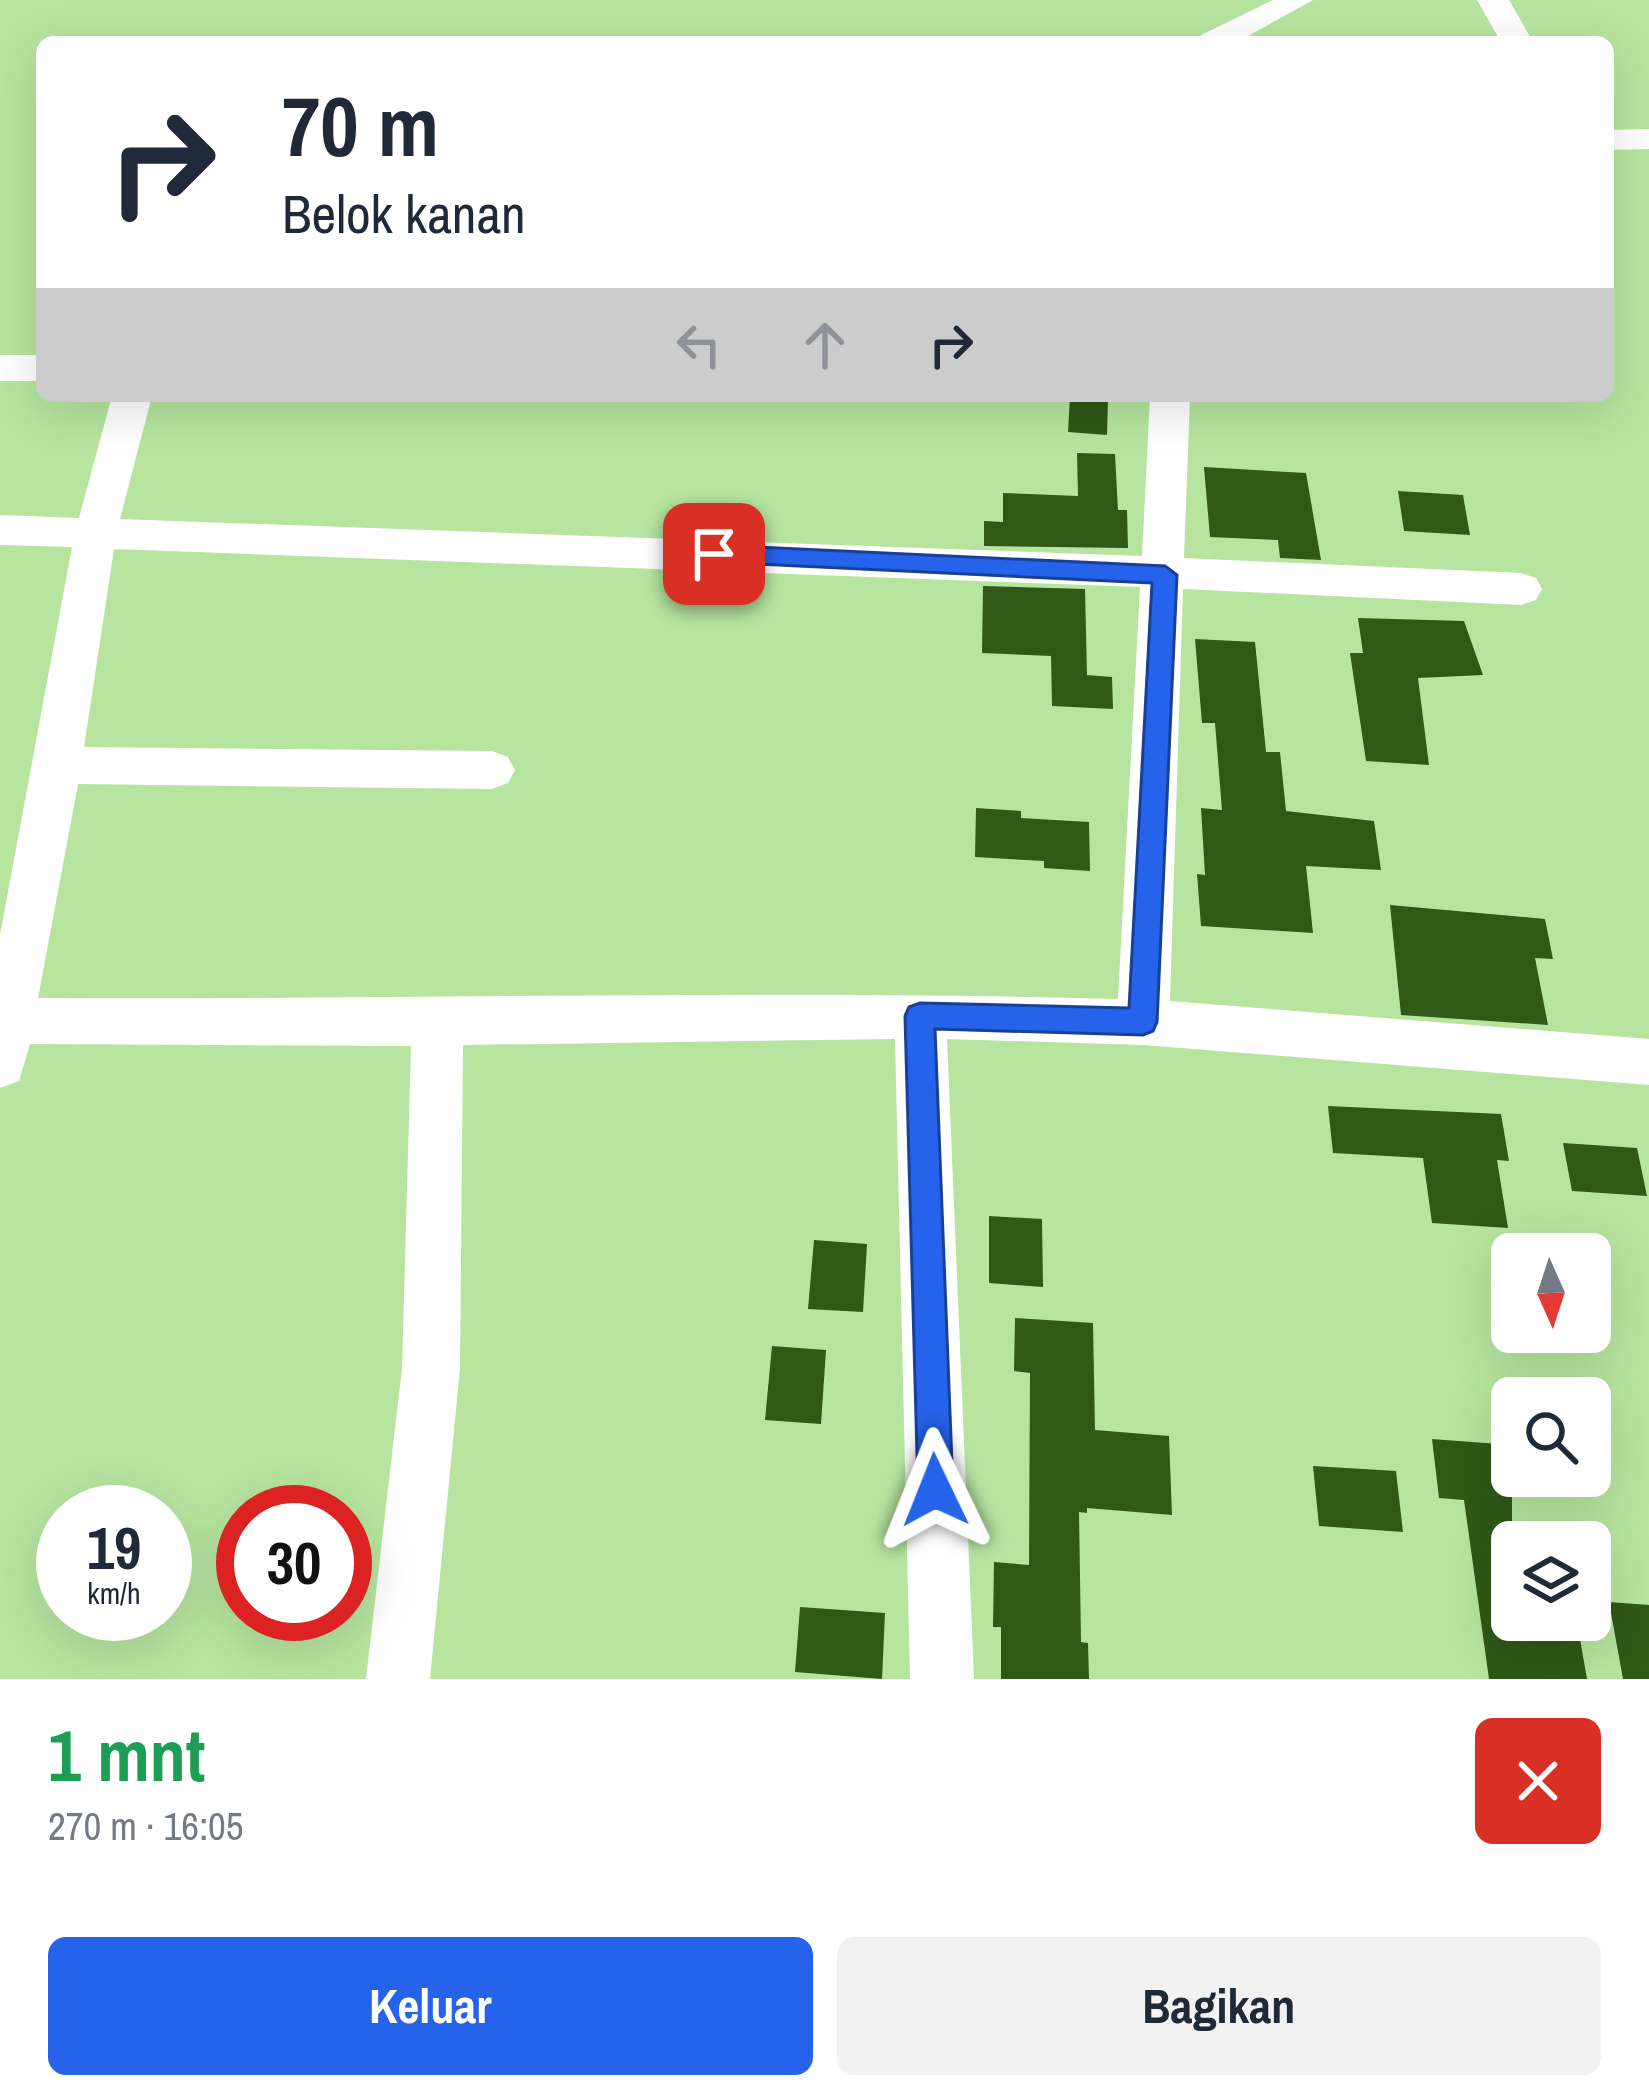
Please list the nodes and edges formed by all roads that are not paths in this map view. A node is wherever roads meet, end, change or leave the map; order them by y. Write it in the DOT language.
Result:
graph roads {
  1 [pos="1493,0"];
  2 [pos="1289,14"];
  3 [pos="1228,36"];
  4 [pos="1514,36"];
  5 [pos="1649,139"];
  6 [pos="1614,140"];
  7 [pos="0,368"];
  8 [pos="36,368"];
  9 [pos="130,402"];
  10 [pos="1170,402"];
  11 [pos="0,530"];
  12 [pos="96,531"];
  13 [pos="1165,575"];
  14 [pos="1521,589"];
  15 [pos="58,765"];
  16 [pos="492,770"];
  17 [pos="920,1016"];
  18 [pos="1143,1022"];
  19 [pos="437,1023"];
  20 [pos="4,1035"];
  21 [pos="1649,1062"];
  22 [pos="398,1679"];
  23 [pos="942,1679"];
  1 -- 4 [label="street"];
  2 -- 3 [label="street"];
  5 -- 6 [label="street"];
  7 -- 8 [label="street"];
  9 -- 12 [label="street"];
  10 -- 13 [label="street"];
  11 -- 12 [label="street"];
  12 -- 13 [label="street"];
  12 -- 15 [label="street"];
  13 -- 14 [label="street"];
  13 -- 18 [label="street"];
  15 -- 16 [label="street"];
  15 -- 20 [label="street"];
  17 -- 18 [label="street"];
  17 -- 19 [label="street"];
  17 -- 23 [label="street"];
  18 -- 21 [label="street"];
  19 -- 20 [label="street"];
  19 -- 22 [label="street"];
}
